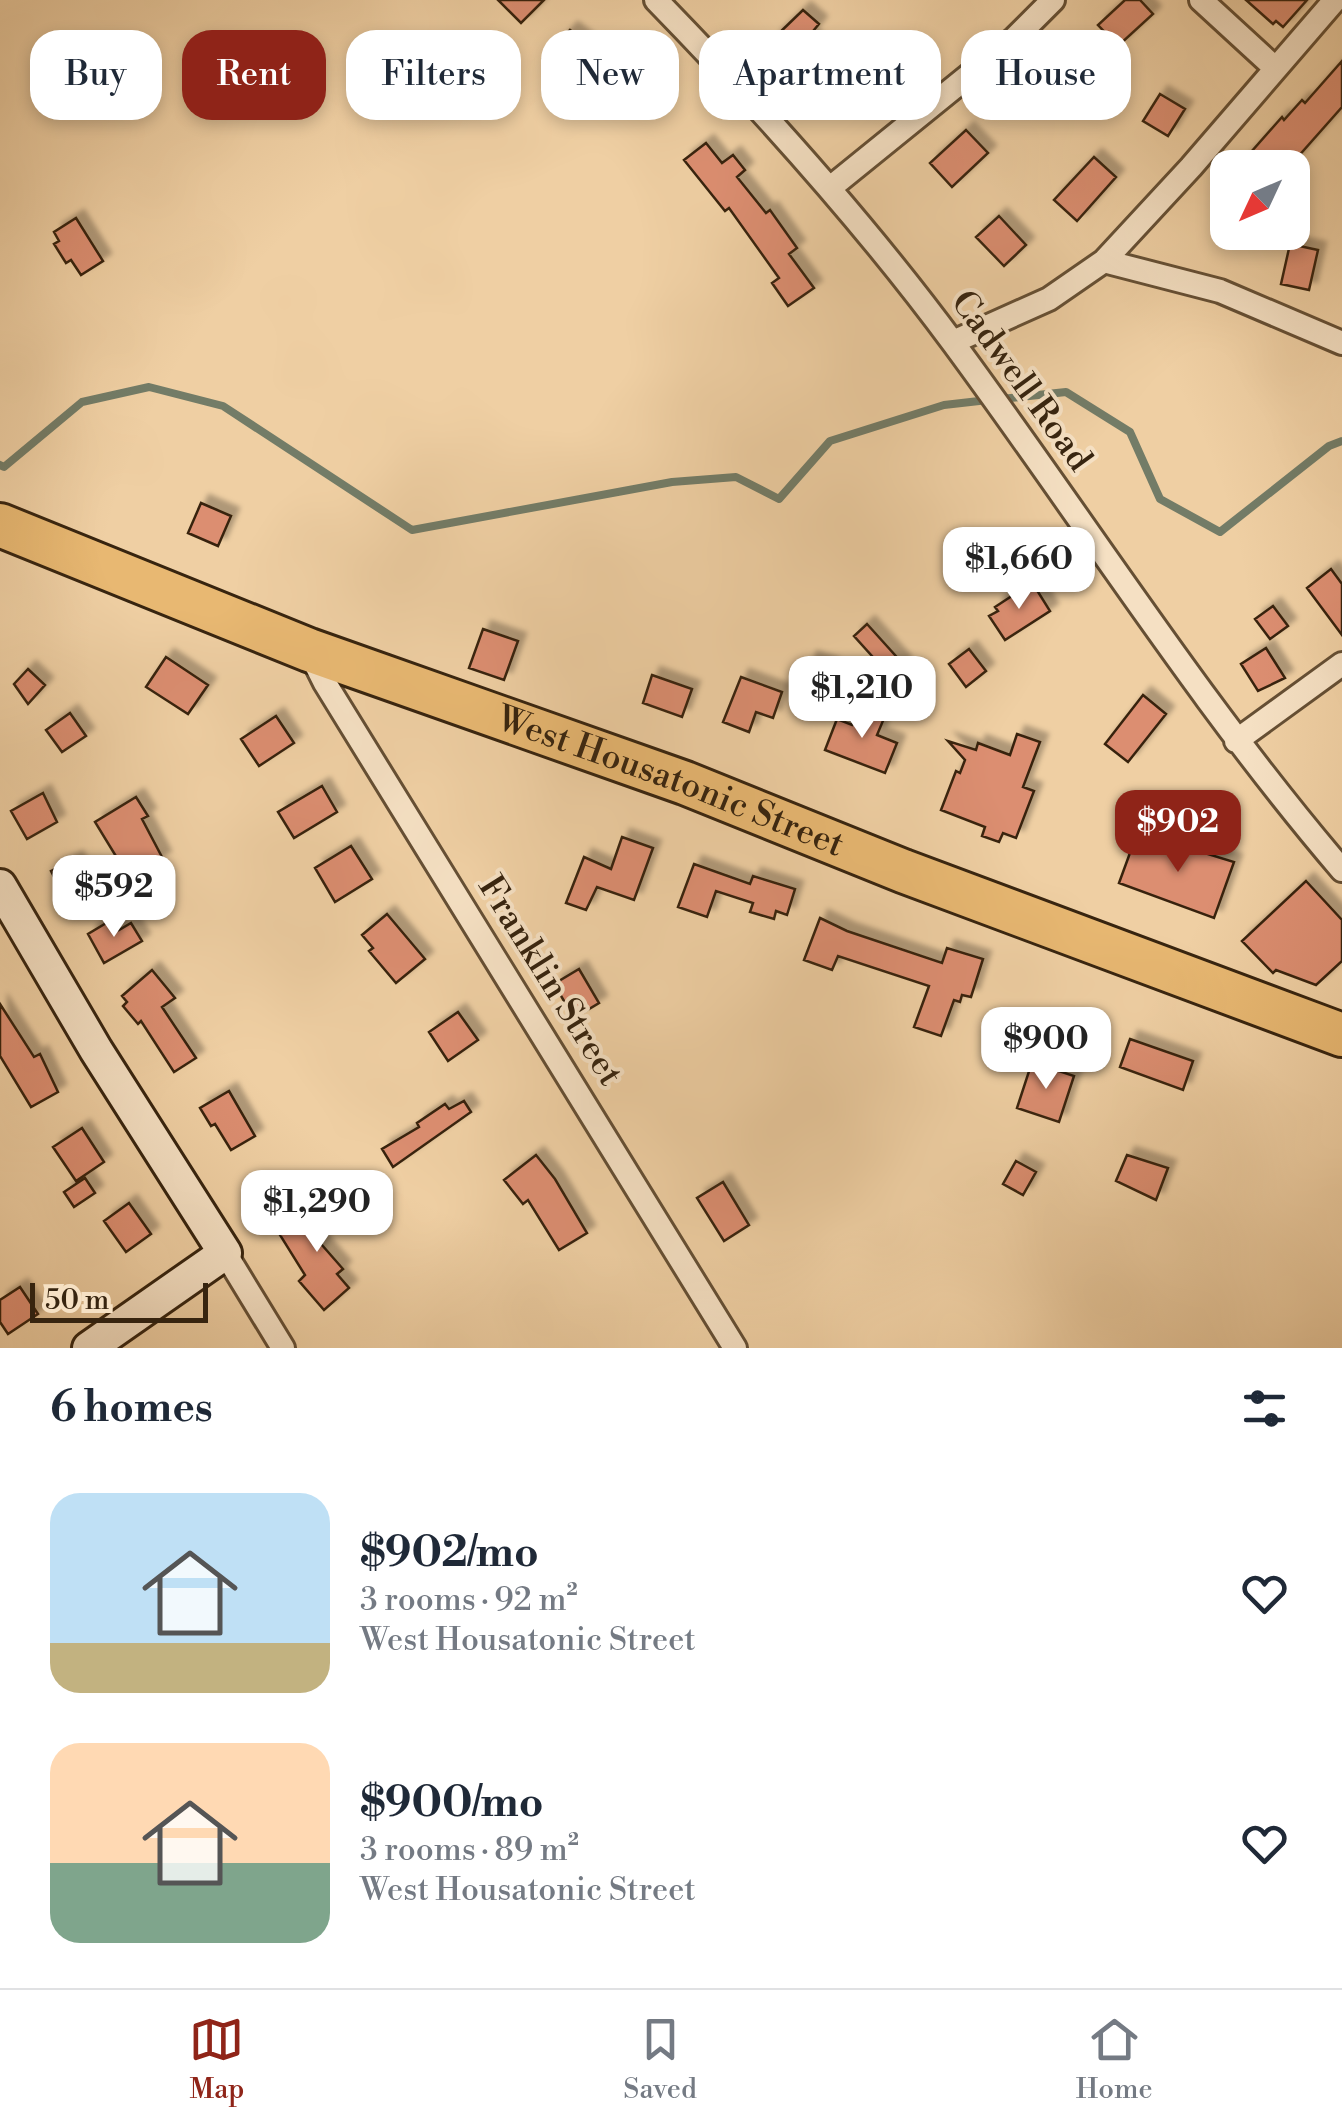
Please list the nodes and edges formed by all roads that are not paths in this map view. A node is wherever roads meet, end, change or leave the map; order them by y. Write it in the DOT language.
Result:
graph roads {
  1 [pos="656,0"];
  2 [pos="1054,0"];
  3 [pos="1202,0"];
  4 [pos="1335,0"];
  5 [pos="1275,68"];
  6 [pos="830,188"];
  7 [pos="1104,261"];
  8 [pos="953,342"];
  9 [pos="1342,342"];
  10 [pos="0,524"];
  11 [pos="308,650"];
  12 [pos="1342,664"];
  13 [pos="1236,741"];
  14 [pos="1342,870"];
  15 [pos="0,886"];
  16 [pos="1342,1035"];
  17 [pos="224,1253"];
  18 [pos="89,1348"];
  19 [pos="283,1348"];
  20 [pos="735,1348"];
  1 -- 6 [label="street, Cadwell Road"];
  2 -- 6 [label="street"];
  3 -- 5 [label="street"];
  4 -- 5 [label="street"];
  5 -- 7 [label="street"];
  6 -- 8 [label="street, Cadwell Road"];
  7 -- 8 [label="street"];
  7 -- 9 [label="street"];
  8 -- 13 [label="street, Cadwell Road"];
  10 -- 11 [label="highway, West Housatonic Street"];
  11 -- 16 [label="highway, West Housatonic Street"];
  11 -- 20 [label="street, Franklin Street"];
  12 -- 13 [label="street"];
  13 -- 14 [label="street, Cadwell Road"];
  15 -- 17 [label="street"];
  17 -- 18 [label="street"];
  17 -- 19 [label="street"];
}
